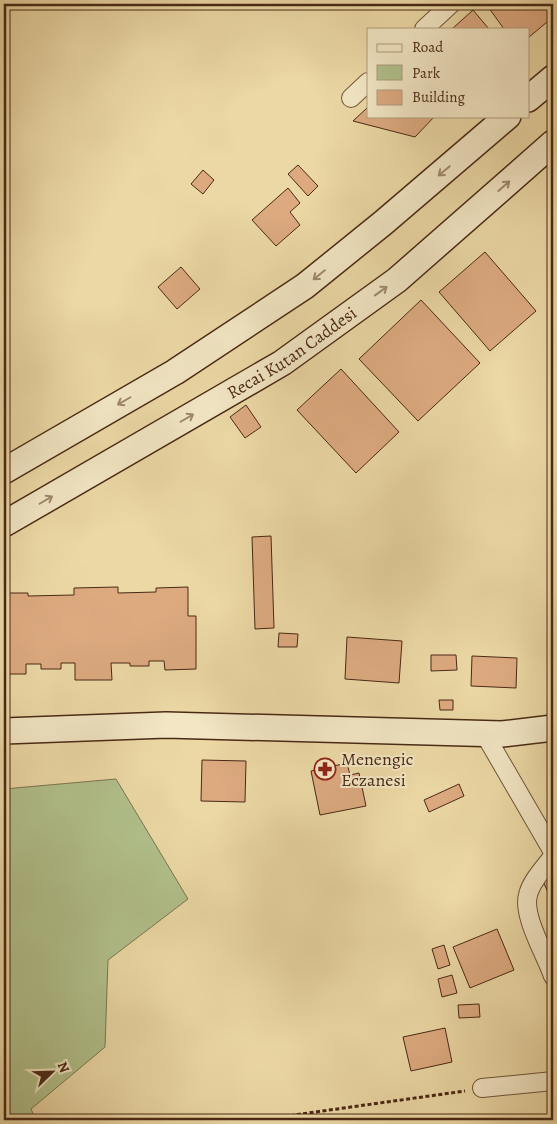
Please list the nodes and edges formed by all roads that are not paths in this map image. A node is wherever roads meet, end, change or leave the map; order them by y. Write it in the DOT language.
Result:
graph roads {
  1 [pos="451,4"];
  2 [pos="425,28"];
  3 [pos="553,78"];
  4 [pos="367,83"];
  5 [pos="530,97"];
  6 [pos="351,98"];
  7 [pos="506,118"];
  8 [pos="553,143"];
  9 [pos="4,471"];
  10 [pos="4,524"];
  11 [pos="553,728"];
  12 [pos="4,732"];
  13 [pos="484,733"];
  14 [pos="553,854"];
  15 [pos="553,976"];
  16 [pos="553,1081"];
  17 [pos="482,1088"];
  1 -- 2 [label="street"];
  3 -- 5 [label="main road"];
  4 -- 6 [label="street"];
  7 -- 9 [label="main road, one-way"];
  10 -- 8 [label="main road, Recai Kutan Caddesi, one-way"];
  11 -- 13 [label="main road"];
  12 -- 13 [label="main road"];
  13 -- 14 [label="street"];
  14 -- 15 [label="street"];
  16 -- 17 [label="street"];
}
